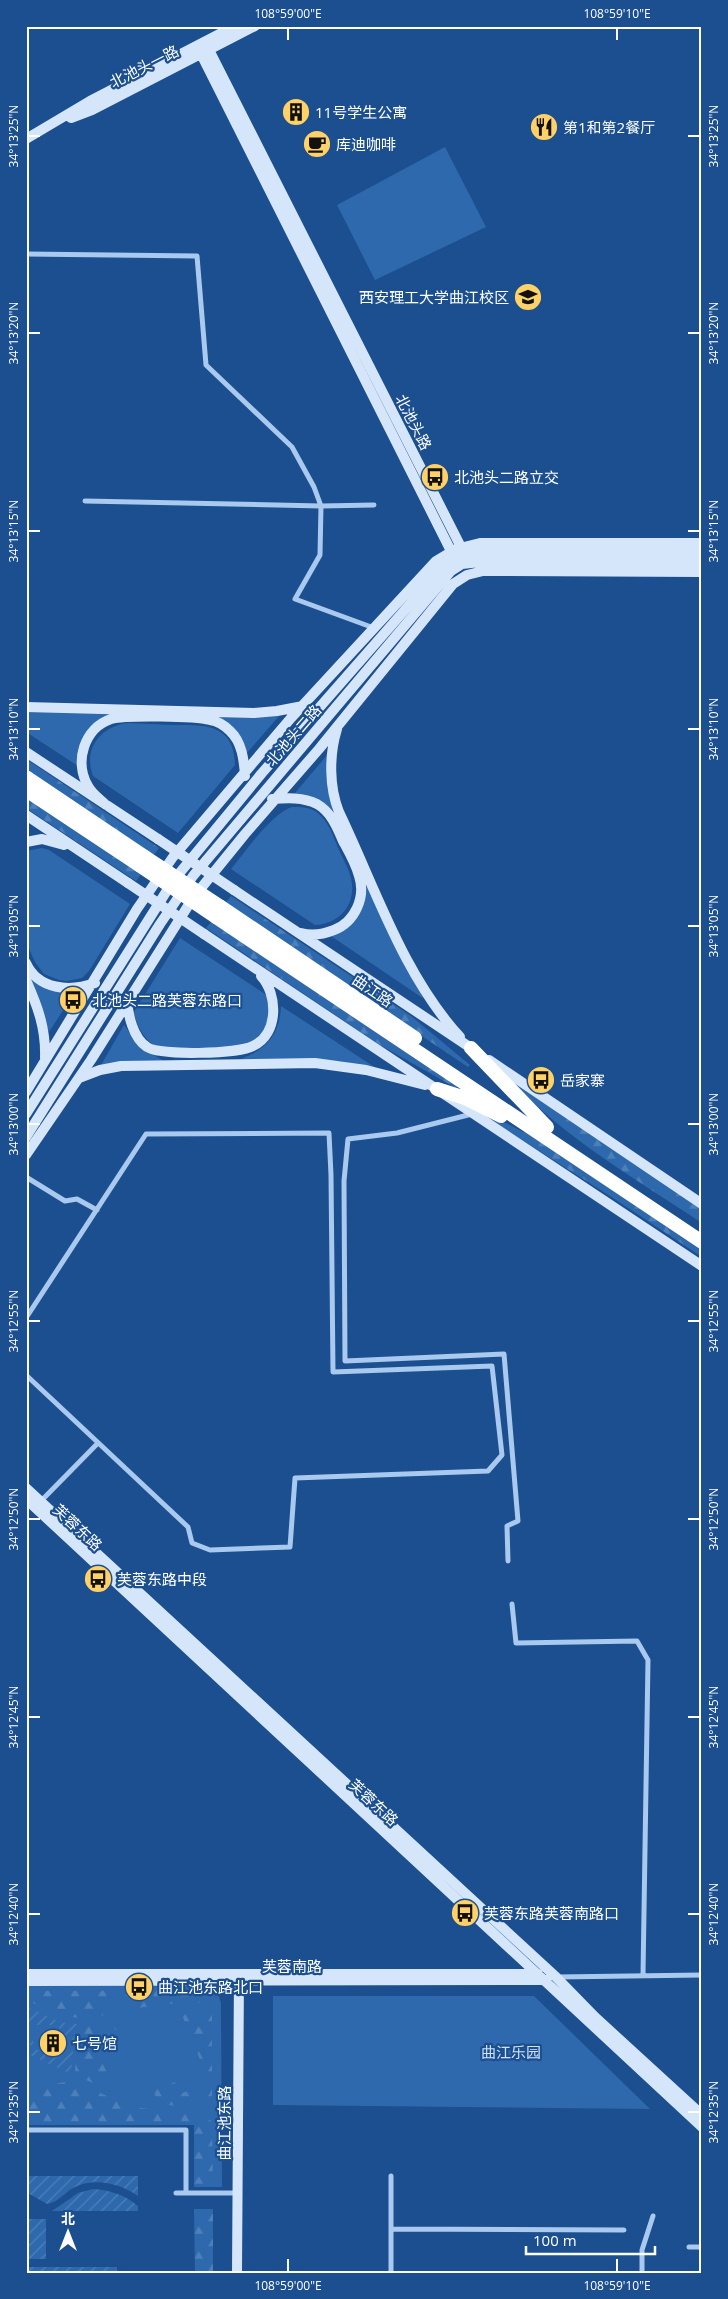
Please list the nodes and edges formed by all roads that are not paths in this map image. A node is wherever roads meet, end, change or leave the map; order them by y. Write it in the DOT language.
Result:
graph roads {
  1 [pos="236,26"];
  2 [pos="255,26"];
  3 [pos="203,48"];
  4 [pos="26,139"];
  5 [pos="26,254"];
  6 [pos="85,501"];
  7 [pos="374,505"];
  8 [pos="321,506"];
  9 [pos="702,543"];
  10 [pos="702,552"];
  11 [pos="458,555"];
  12 [pos="702,562"];
  13 [pos="702,572"];
  14 [pos="467,575"];
  15 [pos="374,628"];
  16 [pos="335,689"];
  17 [pos="349,693"];
  18 [pos="26,706"];
  19 [pos="302,706"];
  20 [pos="338,725"];
  21 [pos="26,752"];
  22 [pos="245,772"];
  23 [pos="26,777"];
  24 [pos="26,790"];
  25 [pos="276,799"];
  26 [pos="239,800"];
  27 [pos="106,805"];
  28 [pos="249,809"];
  29 [pos="26,815"];
  30 [pos="26,842"];
  31 [pos="76,848"];
  32 [pos="142,861"];
  33 [pos="294,930"];
  34 [pos="26,963"];
  35 [pos="252,966"];
  36 [pos="116,969"];
  37 [pos="130,973"];
  38 [pos="26,980"];
  39 [pos="91,984"];
  40 [pos="127,1002"];
  41 [pos="471,1048"];
  42 [pos="46,1059"];
  43 [pos="78,1078"];
  44 [pos="438,1089"];
  45 [pos="26,1092"];
  46 [pos="52,1097"];
  47 [pos="35,1099"];
  48 [pos="26,1114"];
  49 [pos="475,1114"];
  50 [pos="547,1132"];
  51 [pos="26,1137"];
  52 [pos="26,1155"];
  53 [pos="26,1177"];
  54 [pos="702,1204"];
  55 [pos="97,1210"];
  56 [pos="702,1230"];
  57 [pos="702,1242"];
  58 [pos="702,1266"];
  59 [pos="26,1318"];
  60 [pos="26,1374"];
  61 [pos="98,1443"];
  62 [pos="26,1488"];
  63 [pos="26,1499"];
  64 [pos="41,1502"];
  65 [pos="508,1561"];
  66 [pos="512,1604"];
  67 [pos="26,1974"];
  68 [pos="537,1974"];
  69 [pos="702,1975"];
  70 [pos="643,1976"];
  71 [pos="239,1977"];
  72 [pos="556,1977"];
  73 [pos="26,1981"];
  74 [pos="545,1981"];
  75 [pos="702,2115"];
  76 [pos="702,2127"];
  77 [pos="26,2130"];
  78 [pos="391,2176"];
  79 [pos="176,2193"];
  80 [pos="186,2193"];
  81 [pos="238,2193"];
  82 [pos="653,2216"];
  83 [pos="391,2229"];
  84 [pos="624,2230"];
  85 [pos="689,2247"];
  86 [pos="702,2247"];
  87 [pos="237,2273"];
  88 [pos="391,2273"];
  89 [pos="642,2273"];
  1 -- 3 [label="main road, 北池头一路"];
  2 -- 3 [label="main road, 北池头一路"];
  3 -- 4 [label="main road, 北池头一路"];
  3 -- 11 [label="main road, 北池头路"];
  5 -- 8 [label="street"];
  6 -- 8 [label="street"];
  7 -- 8 [label="street"];
  8 -- 15 [label="street"];
  9 -- 11 [label="main road"];
  10 -- 11 [label="main road"];
  11 -- 12 [label="main road"];
  11 -- 14 [label="street"];
  11 -- 15 [label="main road"];
  11 -- 16 [label="main road, 北池头二路"];
  11 -- 17 [label="main road, 北池头二路"];
  13 -- 14 [label="main road"];
  14 -- 20 [label="main road"];
  15 -- 19 [label="main road"];
  16 -- 19 [label="main road"];
  16 -- 26 [label="main road, 北池头二路"];
  17 -- 20 [label="main road"];
  17 -- 28 [label="main road, 北池头二路"];
  18 -- 19 [label="main road"];
  19 -- 22 [label="main road"];
  20 -- 25 [label="main road"];
  20 -- 41 [label="main road"];
  21 -- 27 [label="main road, 曲江路"];
  22 -- 26 [label="main road"];
  22 -- 27 [label="main road"];
  22 -- 39 [label="main road"];
  23 -- 32 [label="highway, 曲江路"];
  24 -- 32 [label="highway, 曲江路"];
  25 -- 28 [label="main road"];
  25 -- 33 [label="main road"];
  25 -- 40 [label="main road"];
  26 -- 36 [label="main road, 北池头二路"];
  27 -- 33 [label="main road, 曲江路, bridge"];
  28 -- 37 [label="main road, 北池头二路"];
  29 -- 31 [label="main road"];
  30 -- 31 [label="main road"];
  31 -- 35 [label="main road, bridge"];
  32 -- 50 [label="highway, 曲江路, bridge"];
  33 -- 41 [label="main road, 曲江路"];
  34 -- 39 [label="main road"];
  35 -- 40 [label="main road"];
  35 -- 44 [label="main road"];
  36 -- 39 [label="main road"];
  36 -- 47 [label="main road, 北池头二路"];
  37 -- 40 [label="main road"];
  37 -- 46 [label="main road, 北池头二路"];
  38 -- 42 [label="main road"];
  39 -- 42 [label="main road"];
  40 -- 43 [label="main road"];
  41 -- 50 [label="highway"];
  41 -- 54 [label="main road, 曲江路"];
  42 -- 45 [label="main road"];
  42 -- 47 [label="main road"];
  43 -- 44 [label="main road"];
  43 -- 46 [label="main road"];
  43 -- 52 [label="main road"];
  44 -- 49 [label="main road"];
  44 -- 50 [label="highway"];
  46 -- 51 [label="main road, 北池头二路"];
  47 -- 48 [label="main road, 北池头二路"];
  49 -- 58 [label="main road"];
  49 -- 65 [label="street"];
  50 -- 56 [label="highway, 曲江路"];
  50 -- 57 [label="highway, 曲江路"];
  53 -- 55 [label="street"];
  55 -- 59 [label="street"];
  55 -- 61 [label="street"];
  60 -- 61 [label="street"];
  61 -- 64 [label="street"];
  62 -- 64 [label="main road, 芙蓉东路"];
  63 -- 68 [label="main road, 芙蓉东路"];
  64 -- 72 [label="main road, 芙蓉东路"];
  66 -- 70 [label="street"];
  67 -- 71 [label="main road, 芙蓉南路"];
  68 -- 71 [label="main road, 芙蓉南路"];
  68 -- 72 [label="main road, 芙蓉南路"];
  68 -- 74 [label="main road, 芙蓉东路"];
  69 -- 70 [label="street, 芙蓉南路"];
  70 -- 72 [label="street, 芙蓉南路"];
  71 -- 73 [label="main road, 芙蓉南路"];
  71 -- 74 [label="main road, 芙蓉南路"];
  71 -- 81 [label="main road, 曲江池东路"];
  72 -- 74 [label="main road, 芙蓉南路"];
  72 -- 75 [label="main road, 芙蓉东路"];
  74 -- 76 [label="main road, 芙蓉东路"];
  77 -- 80 [label="street"];
  78 -- 83 [label="street"];
  79 -- 80 [label="street"];
  80 -- 81 [label="street"];
  81 -- 87 [label="main road, 曲江池东路"];
  82 -- 89 [label="street"];
  83 -- 84 [label="street"];
  83 -- 88 [label="street"];
  85 -- 86 [label="street"];
}
